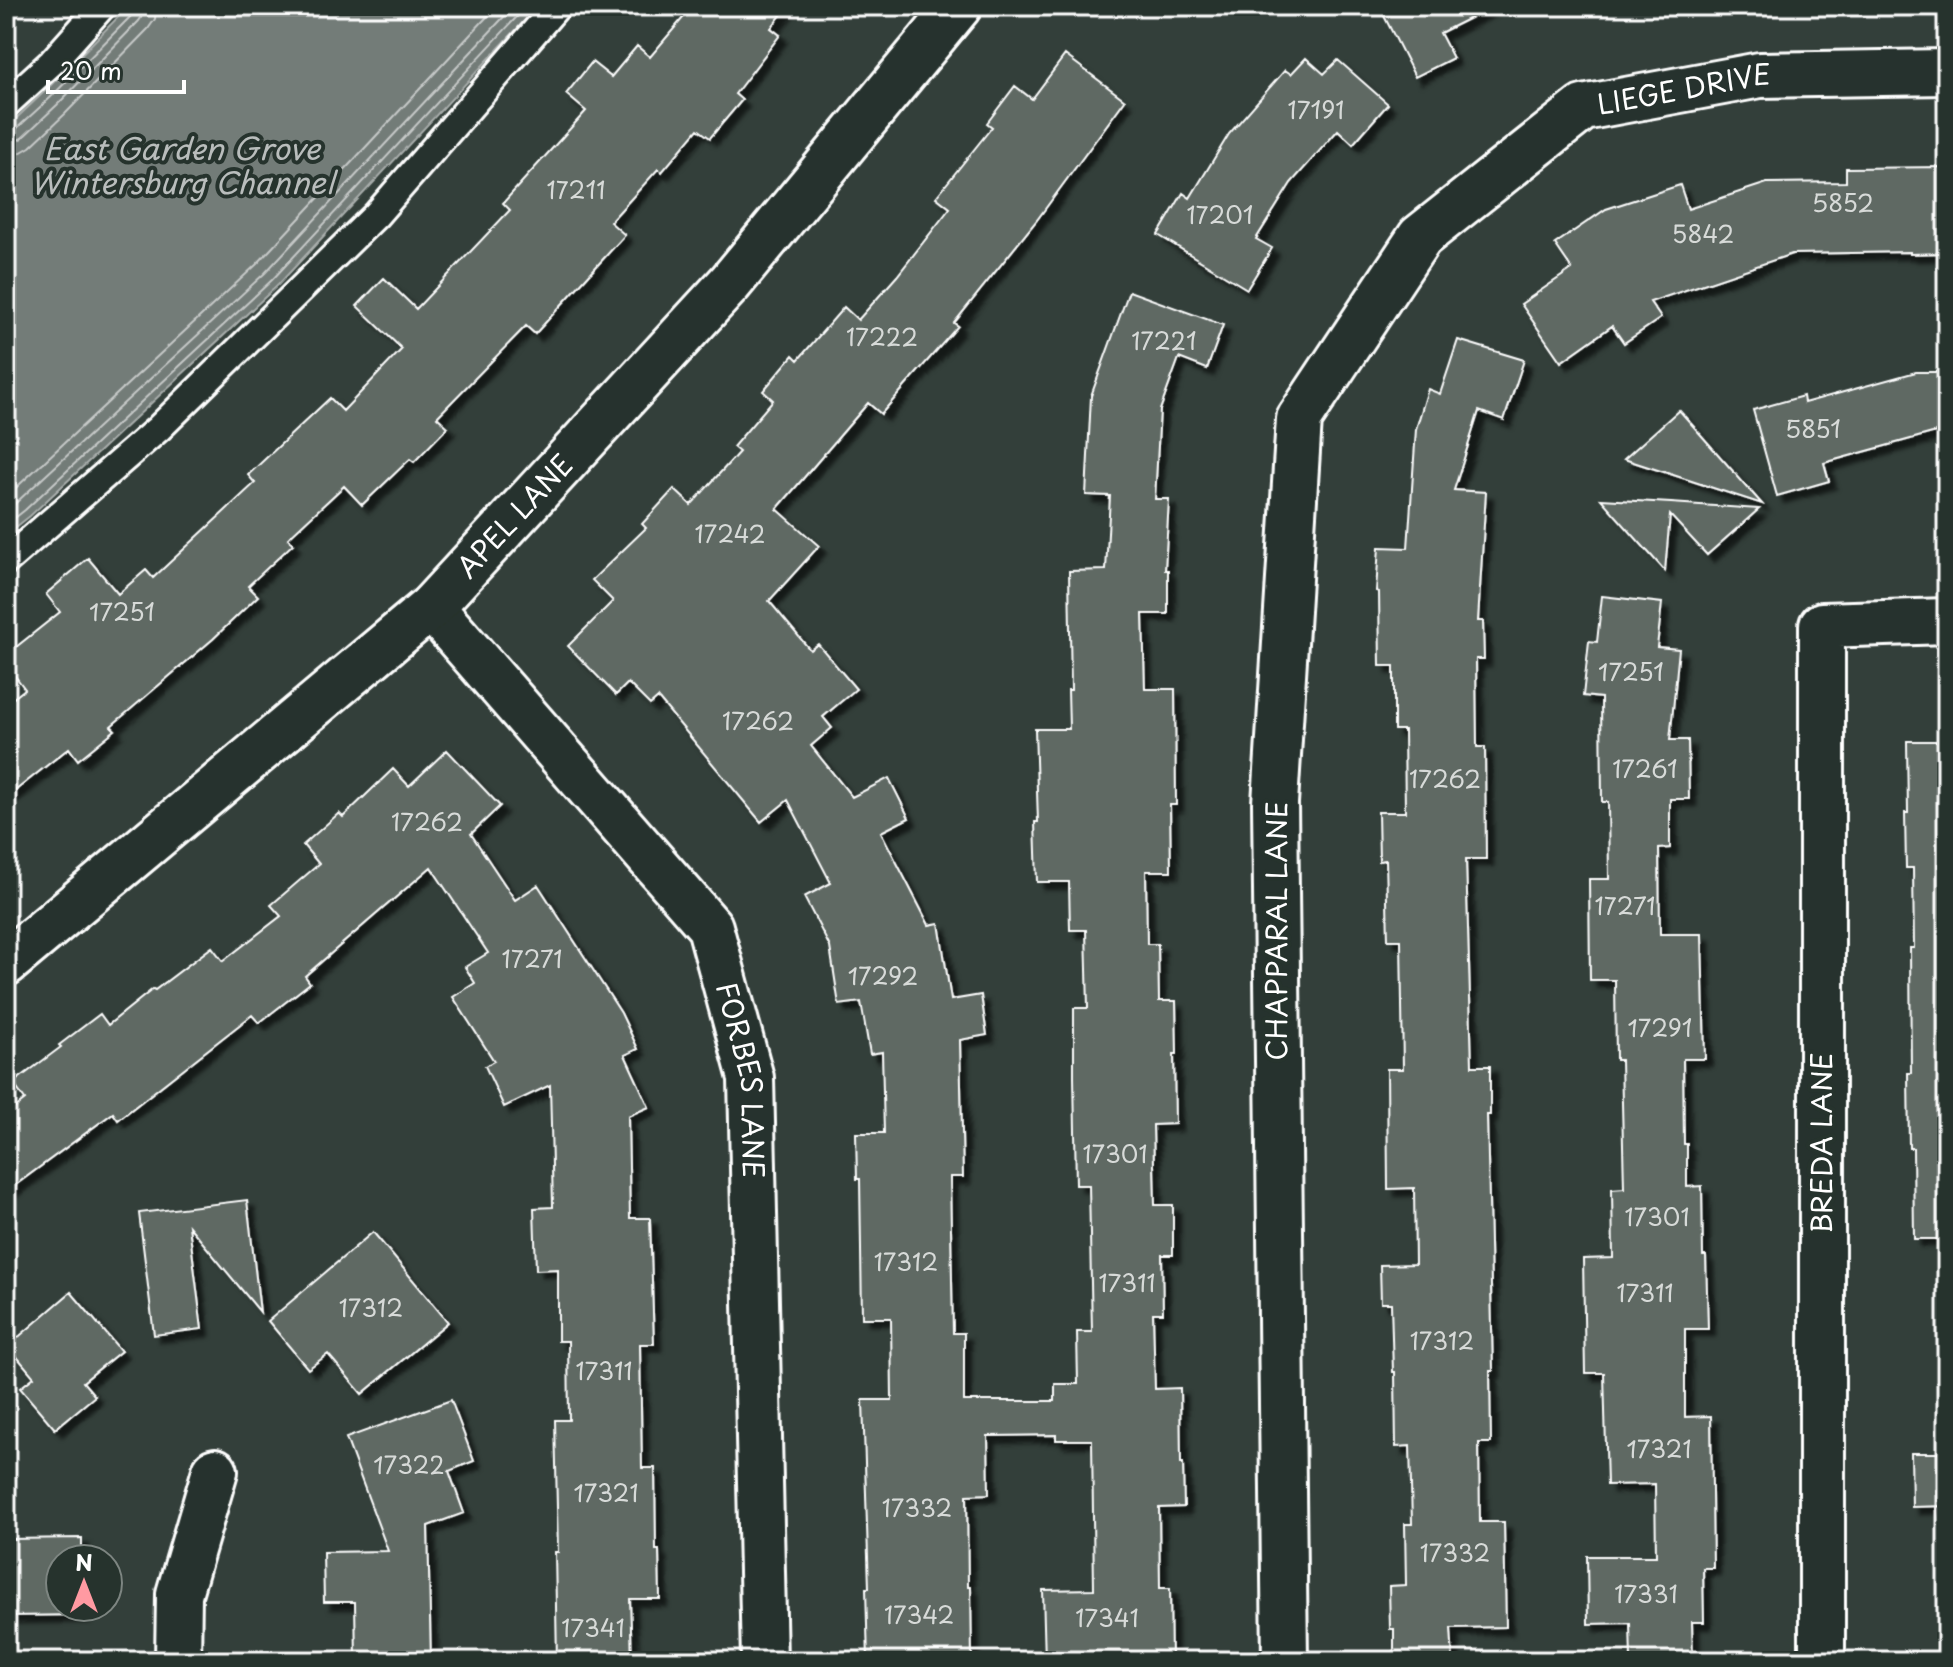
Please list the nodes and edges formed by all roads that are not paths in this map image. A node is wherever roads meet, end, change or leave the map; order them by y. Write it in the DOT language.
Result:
graph roads {
  1 [pos="102,6"];
  2 [pos="557,6"];
  3 [pos="959,6"];
  4 [pos="1947,72"];
  5 [pos="6,104"];
  6 [pos="1420,237"];
  7 [pos="6,561"];
  8 [pos="431,607"];
  9 [pos="1947,621"];
  10 [pos="6,963"];
  11 [pos="215,1471"];
  12 [pos="178,1661"];
  13 [pos="764,1661"];
  14 [pos="1285,1661"];
  15 [pos="1822,1661"];
  1 -- 5 [label="lane"];
  2 -- 7 [label="lane"];
  3 -- 8 [label="street, APEL LANE"];
  4 -- 6 [label="street, LIEGE DRIVE"];
  6 -- 14 [label="street, CHAPPARAL LANE"];
  8 -- 10 [label="street, APEL LANE"];
  8 -- 13 [label="street, FORBES LANE"];
  9 -- 15 [label="street, BREDA LANE"];
  11 -- 12 [label="street"];
}
